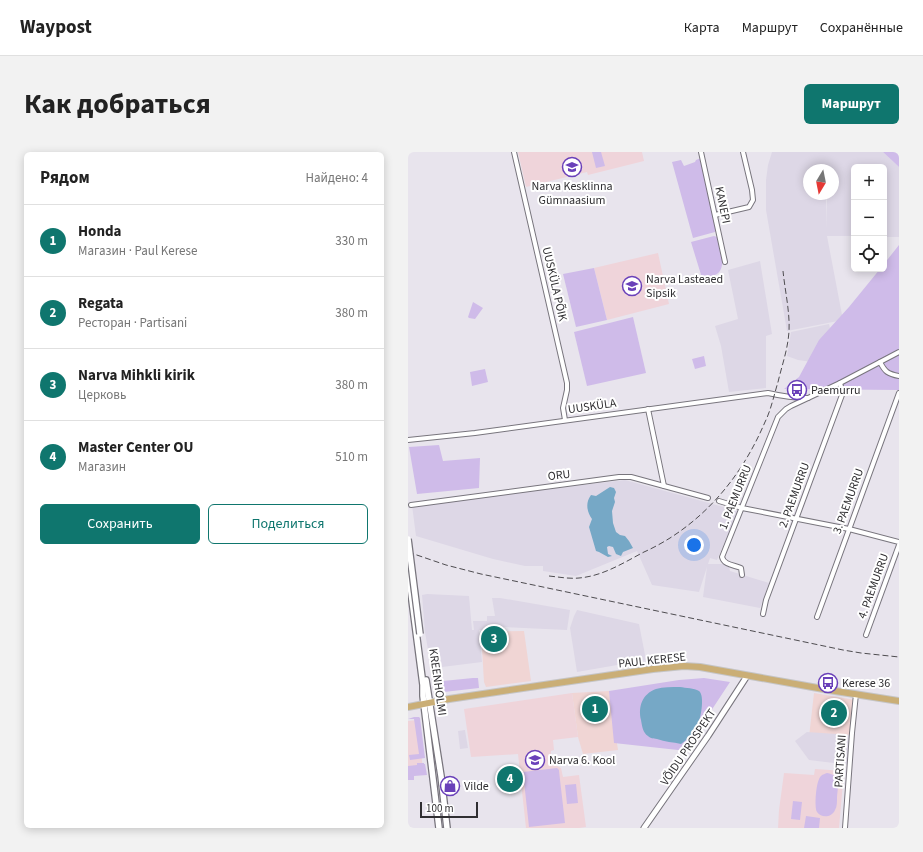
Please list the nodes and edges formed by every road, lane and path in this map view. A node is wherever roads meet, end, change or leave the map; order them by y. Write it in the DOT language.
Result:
graph roads {
  1 [pos="514,152"];
  2 [pos="702,152"];
  3 [pos="744,152"];
  4 [pos="715,215"];
  5 [pos="725,262"];
  6 [pos="899,352"];
  7 [pos="880,362"];
  8 [pos="899,376"];
  9 [pos="840,383"];
  10 [pos="899,392"];
  11 [pos="808,398"];
  12 [pos="648,409"];
  13 [pos="565,420"];
  14 [pos="408,440"];
  15 [pos="664,486"];
  16 [pos="708,498"];
  17 [pos="719,501"];
  18 [pos="411,504"];
  19 [pos="742,508"];
  20 [pos="796,519"];
  21 [pos="849,529"];
  22 [pos="408,539"];
  23 [pos="899,544"];
  24 [pos="408,570"];
  25 [pos="742,574"];
  26 [pos="763,614"];
  27 [pos="817,617"];
  28 [pos="418,634"];
  29 [pos="866,635"];
  30 [pos="747,676"];
  31 [pos="856,694"];
  32 [pos="899,701"];
  33 [pos="427,703"];
  34 [pos="408,707"];
  35 [pos="439,828"];
  36 [pos="447,828"];
  37 [pos="644,828"];
  38 [pos="845,828"];
  1 -- 13 [label="street, UUSKÜLA PÕIK"];
  2 -- 4 [label="street, KANEPI"];
  3 -- 4 [label="street"];
  4 -- 5 [label="street, KANEPI"];
  6 -- 7 [label="street"];
  7 -- 8 [label="street"];
  7 -- 9 [label="street"];
  9 -- 11 [label="street"];
  9 -- 20 [label="street, 2. PAEMURRU"];
  10 -- 21 [label="street, 3. PAEMURRU"];
  11 -- 12 [label="street, UUSKÜLA"];
  11 -- 19 [label="street, 1. PAEMURRU"];
  12 -- 13 [label="street, UUSKÜLA"];
  12 -- 15 [label="street"];
  13 -- 14 [label="street, UUSKÜLA"];
  15 -- 16 [label="street, ORU"];
  15 -- 18 [label="street, ORU"];
  17 -- 19 [label="street"];
  19 -- 20 [label="street"];
  19 -- 25 [label="street, 1. PAEMURRU"];
  20 -- 21 [label="street"];
  20 -- 26 [label="street, 2. PAEMURRU"];
  21 -- 23 [label="street"];
  21 -- 27 [label="street, 3. PAEMURRU"];
  22 -- 28 [label="main road, KREENHOLMI, bridge"];
  23 -- 29 [label="street, 4. PAEMURRU"];
  24 -- 28 [label="main road, KREENHOLMI"];
  28 -- 33 [label="main road, KREENHOLMI"];
  30 -- 31 [label="highway, PAUL KERESE"];
  30 -- 33 [label="highway, PAUL KERESE"];
  30 -- 37 [label="street, VÕIDU PROSPEKT"];
  31 -- 32 [label="highway, PAUL KERESE"];
  31 -- 38 [label="street, PARTISANI"];
  33 -- 34 [label="highway, PAUL KERESE"];
  33 -- 35 [label="main road, KREENHOLMI"];
  33 -- 36 [label="main road, KREENHOLMI"];
}
